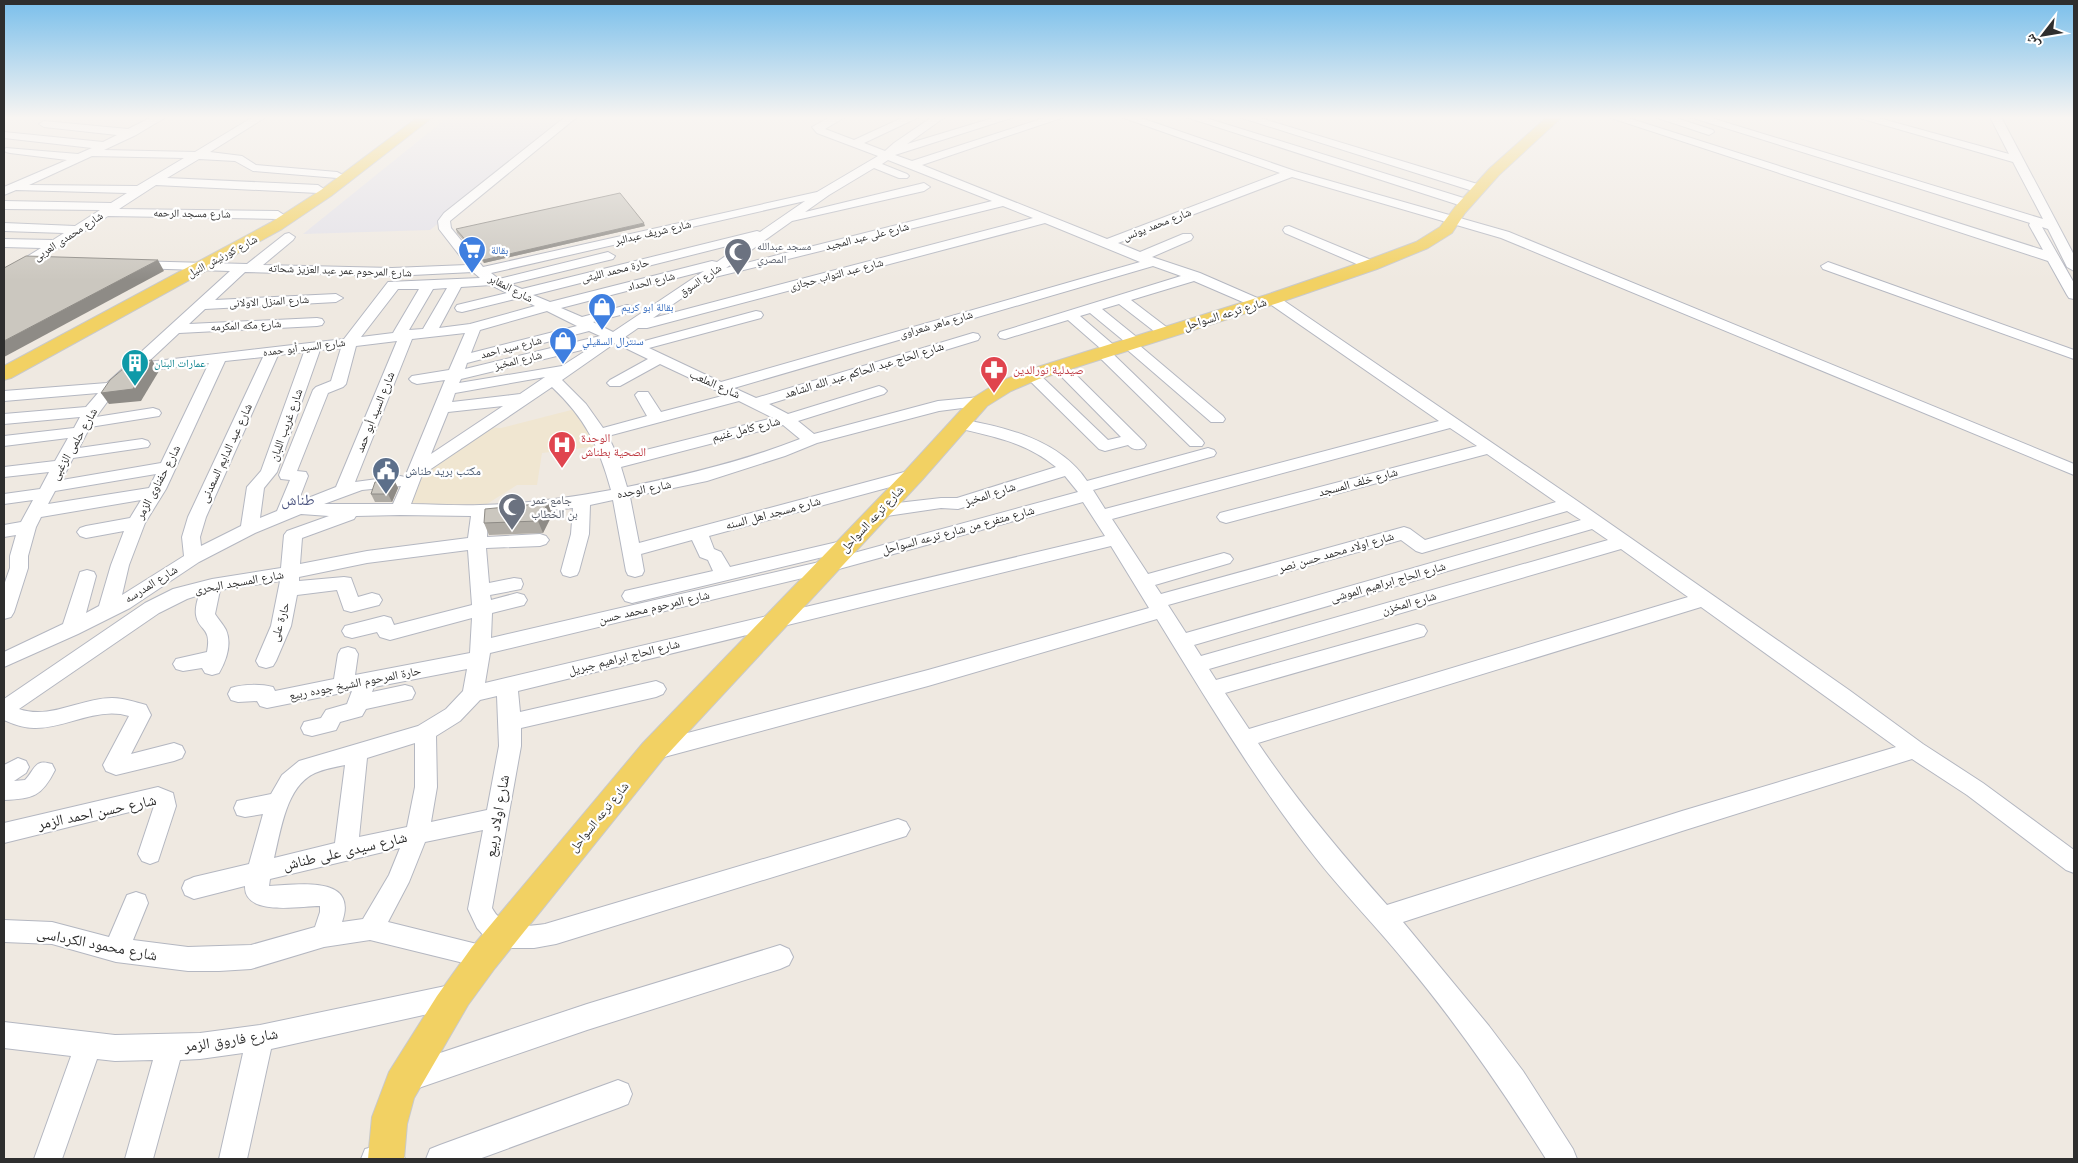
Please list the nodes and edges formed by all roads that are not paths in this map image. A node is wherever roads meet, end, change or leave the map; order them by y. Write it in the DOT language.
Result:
graph roads {
  1 [pos="47,171"];
  2 [pos="170,171"];
  3 [pos="295,171"];
  4 [pos="342,171"];
  5 [pos="354,171"];
  6 [pos="506,171"];
  7 [pos="861,171"];
  8 [pos="891,171"];
  9 [pos="928,171"];
  10 [pos="1286,171"];
  11 [pos="1361,171"];
  12 [pos="1382,171"];
  13 [pos="1495,171"];
  14 [pos="1781,171"];
  15 [pos="1835,171"];
  16 [pos="1871,171"];
  17 [pos="2024,171"];
  18 [pos="1291,173"];
  19 [pos="337,175"];
  20 [pos="903,176"];
  21 [pos="154,181"];
  22 [pos="9,186"];
  23 [pos="924,187"];
  24 [pos="318,189"];
  25 [pos="139,190"];
  26 [pos="825,192"];
  27 [pos="1004,202"];
  28 [pos="1466,204"];
  29 [pos="4,205"];
  30 [pos="109,209"];
  31 [pos="1029,213"];
  32 [pos="278,215"];
  33 [pos="1044,219"];
  34 [pos="784,220"];
  35 [pos="1999,221"];
  36 [pos="2038,222"];
  37 [pos="4,226"];
  38 [pos="2052,226"];
  39 [pos="77,230"];
  40 [pos="1289,230"];
  41 [pos="768,232"];
  42 [pos="288,238"];
  43 [pos="1187,238"];
  44 [pos="4,243"];
  45 [pos="1107,243"];
  46 [pos="55,244"];
  47 [pos="608,256"];
  48 [pos="1140,257"];
  49 [pos="2054,258"];
  50 [pos="28,261"];
  51 [pos="48,262"];
  52 [pos="726,262"];
  53 [pos="1153,262"];
  54 [pos="118,263"];
  55 [pos="195,265"];
  56 [pos="1371,265"];
  57 [pos="1828,266"];
  58 [pos="2074,267"];
  59 [pos="247,268"];
  60 [pos="479,270"];
  61 [pos="1195,276"];
  62 [pos="4,277"];
  63 [pos="355,277"];
  64 [pos="702,278"];
  65 [pos="495,282"];
  66 [pos="456,284"];
  67 [pos="394,285"];
  68 [pos="428,286"];
  69 [pos="2073,289"];
  70 [pos="519,294"];
  71 [pos="336,298"];
  72 [pos="1121,299"];
  73 [pos="1265,301"];
  74 [pos="201,305"];
  75 [pos="547,307"];
  76 [pos="462,308"];
  77 [pos="1092,308"];
  78 [pos="627,309"];
  79 [pos="653,311"];
  80 [pos="756,315"];
  81 [pos="1070,315"];
  82 [pos="317,322"];
  83 [pos="584,325"];
  84 [pos="174,329"];
  85 [pos="627,329"];
  86 [pos="472,331"];
  87 [pos="429,332"];
  88 [pos="1164,332"];
  89 [pos="403,335"];
  90 [pos="1006,335"];
  91 [pos="973,337"];
  92 [pos="612,338"];
  93 [pos="350,341"];
  94 [pos="314,346"];
  95 [pos="1119,347"];
  96 [pos="634,348"];
  97 [pos="295,349"];
  98 [pos="273,351"];
  99 [pos="2074,355"];
  100 [pos="219,358"];
  101 [pos="659,359"];
  102 [pos="4,365"];
  103 [pos="1059,366"];
  104 [pos="132,368"];
  105 [pos="567,369"];
  106 [pos="4,374"];
  107 [pos="455,375"];
  108 [pos="1032,375"];
  109 [pos="416,379"];
  110 [pos="552,379"];
  111 [pos="616,383"];
  112 [pos="719,386"];
  113 [pos="111,387"];
  114 [pos="879,390"];
  115 [pos="643,395"];
  116 [pos="4,396"];
  117 [pos="524,399"];
  118 [pos="748,400"];
  119 [pos="980,402"];
  120 [pos="441,408"];
  121 [pos="153,413"];
  122 [pos="658,419"];
  123 [pos="787,419"];
  124 [pos="1217,419"];
  125 [pos="4,420"];
  126 [pos="86,422"];
  127 [pos="1452,422"];
  128 [pos="960,424"];
  129 [pos="598,434"];
  130 [pos="811,440"];
  131 [pos="4,441"];
  132 [pos="142,444"];
  133 [pos="1202,448"];
  134 [pos="1490,448"];
  135 [pos="65,459"];
  136 [pos="612,464"];
  137 [pos="168,467"];
  138 [pos="1069,469"];
  139 [pos="2074,470"];
  140 [pos="4,472"];
  141 [pos="914,475"];
  142 [pos="413,477"];
  143 [pos="48,490"];
  144 [pos="343,490"];
  145 [pos="1086,491"];
  146 [pos="154,493"];
  147 [pos="620,494"];
  148 [pos="4,499"];
  149 [pos="582,501"];
  150 [pos="1570,504"];
  151 [pos="400,509"];
  152 [pos="291,510"];
  153 [pos="361,511"];
  154 [pos="480,511"];
  155 [pos="880,511"];
  156 [pos="36,512"];
  157 [pos="1100,516"];
  158 [pos="1226,517"];
  159 [pos="136,522"];
  160 [pos="1595,522"];
  161 [pos="27,528"];
  162 [pos="249,529"];
  163 [pos="4,531"];
  164 [pos="86,532"];
  165 [pos="698,532"];
  166 [pos="1115,539"];
  167 [pos="540,540"];
  168 [pos="477,542"];
  169 [pos="1622,542"];
  170 [pos="846,546"];
  171 [pos="631,552"];
  172 [pos="193,558"];
  173 [pos="1224,559"];
  174 [pos="12,564"];
  175 [pos="828,566"];
  176 [pos="570,571"];
  177 [pos="635,571"];
  178 [pos="724,574"];
  179 [pos="87,576"];
  180 [pos="290,581"];
  181 [pos="1143,582"];
  182 [pos="212,585"];
  183 [pos="516,592"];
  184 [pos="361,595"];
  185 [pos="632,596"];
  186 [pos="1704,599"];
  187 [pos="481,600"];
  188 [pos="1158,607"];
  189 [pos="108,610"];
  190 [pos="4,612"];
  191 [pos="776,620"];
  192 [pos="71,630"];
  193 [pos="352,631"];
  194 [pos="1417,631"];
  195 [pos="1181,642"];
  196 [pos="348,654"];
  197 [pos="480,654"];
  198 [pos="4,660"];
  199 [pos="266,661"];
  200 [pos="184,664"];
  201 [pos="214,664"];
  202 [pos="1196,665"];
  203 [pos="366,681"];
  204 [pos="343,685"];
  205 [pos="506,686"];
  206 [pos="656,688"];
  207 [pos="1211,689"];
  208 [pos="405,693"];
  209 [pos="238,694"];
  210 [pos="473,694"];
  211 [pos="358,703"];
  212 [pos="4,711"];
  213 [pos="510,722"];
  214 [pos="312,728"];
  215 [pos="425,732"];
  216 [pos="1244,739"];
  217 [pos="1915,750"];
  218 [pos="653,751"];
  219 [pos="174,752"];
  220 [pos="357,752"];
  221 [pos="44,770"];
  222 [pos="4,791"];
  223 [pos="279,802"];
  224 [pos="245,808"];
  225 [pos="497,817"];
  226 [pos="898,829"];
  227 [pos="4,833"];
  228 [pos="417,834"];
  229 [pos="346,850"];
  230 [pos="150,854"];
  231 [pos="2074,863"];
  232 [pos="259,871"];
  233 [pos="194,888"];
  234 [pos="136,903"];
  235 [pos="1382,918"];
  236 [pos="370,929"];
  237 [pos="4,931"];
  238 [pos="504,934"];
  239 [pos="324,936"];
  240 [pos="116,950"];
  241 [pos="484,956"];
  242 [pos="780,957"];
  243 [pos="455,996"];
  244 [pos="260,1038"];
  245 [pos="5,1039"];
  246 [pos="88,1046"];
  247 [pos="170,1048"];
  248 [pos="403,1079"];
  249 [pos="618,1094"];
  250 [pos="48,1159"];
  251 [pos="139,1159"];
  252 [pos="233,1159"];
  253 [pos="385,1159"];
  254 [pos="440,1159"];
  255 [pos="1563,1159"];
  1 -- 22 [label="street"];
  2 -- 21 [label="street, شارع محمدى العربى"];
  3 -- 19 [label="street"];
  4 -- 19 [label="main road, شارع كورنيش النيل"];
  5 -- 55 [label="main road, شارع كورنيش النيل"];
  6 -- 60 [label="street, شارع المقابر"];
  7 -- 26 [label="street, شارع السوق"];
  8 -- 20 [label="street"];
  9 -- 27 [label="street"];
  10 -- 18 [label="street"];
  11 -- 28 [label="street"];
  12 -- 28 [label="street"];
  13 -- 28 [label="main road, شارع ترعه السواحل"];
  14 -- 49 [label="street"];
  15 -- 35 [label="street"];
  16 -- 36 [label="street"];
  17 -- 38 [label="street"];
  18 -- 28 [label="street"];
  18 -- 45 [label="street, شارع محمد يونس"];
  19 -- 24 [label="main road, شارع كورنيش النيل"];
  21 -- 24 [label="street"];
  21 -- 25 [label="street, شارع محمدى العربى"];
  22 -- 25 [label="street"];
  23 -- 34 [label="street"];
  24 -- 32 [label="main road, شارع كورنيش النيل"];
  25 -- 30 [label="street, شارع محمدى العربى"];
  26 -- 34 [label="street, شارع السوق"];
  26 -- 60 [label="street, شارع شريف عبدالبر"];
  27 -- 31 [label="street"];
  27 -- 64 [label="street, شارع على عبد المجيد"];
  28 -- 56 [label="main road, شارع ترعه السواحل"];
  28 -- 139 [label="street"];
  29 -- 30 [label="street, شارع مسجد الرحمه"];
  30 -- 32 [label="street, شارع مسجد الرحمه"];
  30 -- 39 [label="street, شارع محمدى العربى"];
  31 -- 33 [label="street"];
  31 -- 79 [label="street"];
  32 -- 55 [label="main road, شارع كورنيش النيل"];
  33 -- 45 [label="street"];
  33 -- 85 [label="street, شارع عبد التواب حجازى"];
  34 -- 41 [label="street, شارع السوق"];
  36 -- 38 [label="street"];
  36 -- 49 [label="street"];
  37 -- 39 [label="street"];
  38 -- 58 [label="street"];
  39 -- 46 [label="street, شارع محمدى العربى"];
  40 -- 56 [label="street"];
  41 -- 52 [label="street, شارع السوق"];
  41 -- 70 [label="street, حارة محمد الليثى"];
  42 -- 59 [label="street, شارع حلمى الزغبى"];
  43 -- 48 [label="street"];
  44 -- 46 [label="street"];
  45 -- 48 [label="street"];
  46 -- 50 [label="street, شارع محمدى العربى"];
  47 -- 65 [label="street"];
  48 -- 53 [label="street"];
  49 -- 69 [label="street"];
  50 -- 51 [label="street"];
  50 -- 62 [label="street, شارع محمدى العربى"];
  52 -- 64 [label="street, شارع السوق"];
  52 -- 75 [label="street, شارع الحداد"];
  53 -- 61 [label="street"];
  53 -- 112 [label="street, شارع ماهر شعراوى"];
  54 -- 55 [label="street"];
  55 -- 59 [label="street, شارع المرحوم عمر عبد العزيز شحاته"];
  55 -- 102 [label="main road, شارع كورنيش النيل"];
  55 -- 106 [label="main road, شارع كورنيش النيل"];
  56 -- 73 [label="main road, شارع ترعه السواحل"];
  57 -- 99 [label="street"];
  59 -- 63 [label="street, شارع المرحوم عمر عبد العزيز شحاته"];
  59 -- 74 [label="street, شارع حلمى الزغبى"];
  60 -- 63 [label="street, شارع المرحوم عمر عبد العزيز شحاته"];
  60 -- 65 [label="street, شارع المقابر"];
  61 -- 72 [label="street"];
  61 -- 73 [label="street"];
  63 -- 67 [label="street"];
  63 -- 71 [label="street"];
  64 -- 79 [label="street, شارع السوق"];
  65 -- 66 [label="street"];
  65 -- 70 [label="street, شارع المقابر"];
  66 -- 68 [label="street"];
  66 -- 87 [label="street"];
  67 -- 68 [label="street"];
  67 -- 93 [label="street"];
  68 -- 89 [label="street, شارع السيد أبو حمد"];
  70 -- 75 [label="street, شارع المقابر"];
  70 -- 76 [label="street, حارة محمد الليثى"];
  71 -- 74 [label="street, شارع المنزل الاولانى"];
  71 -- 82 [label="street"];
  72 -- 77 [label="street"];
  72 -- 88 [label="street"];
  73 -- 88 [label="main road, شارع ترعه السواحل"];
  73 -- 127 [label="street"];
  74 -- 84 [label="street, شارع حلمى الزغبى"];
  75 -- 83 [label="street, شارع المقابر"];
  75 -- 86 [label="street, شارع السيد أبو حمده"];
  77 -- 81 [label="street"];
  77 -- 95 [label="street"];
  78 -- 83 [label="street, شارع سيد احمد"];
  79 -- 85 [label="street, شارع السوق"];
  80 -- 96 [label="street"];
  81 -- 90 [label="street"];
  81 -- 95 [label="street"];
  82 -- 84 [label="street, شارع مكه المكرمه"];
  82 -- 97 [label="street"];
  83 -- 92 [label="street, شارع المقابر"];
  83 -- 107 [label="street, شارع سيد احمد"];
  84 -- 104 [label="street, شارع حلمى الزغبى"];
  85 -- 92 [label="street, شارع السوق"];
  86 -- 87 [label="street, شارع السيد أبو حمده"];
  86 -- 107 [label="street"];
  87 -- 89 [label="street, شارع السيد أبو حمده"];
  88 -- 95 [label="main road, شارع ترعه السواحل"];
  89 -- 93 [label="street, شارع السيد أبو حمده"];
  89 -- 144 [label="street, شارع السيد أبو حمد"];
  91 -- 118 [label="street, شارع الحاج عبد الحاكم عبد الله الشاهد"];
  92 -- 96 [label="street, شارع الملعب"];
  92 -- 105 [label="street, شارع السوق"];
  92 -- 107 [label="street, شارع المخبز"];
  93 -- 94 [label="street, شارع السيد أبو حمده"];
  93 -- 152 [label="street"];
  94 -- 97 [label="street, شارع السيد أبو حمده"];
  94 -- 162 [label="street, شارع غريب اللبان"];
  95 -- 103 [label="main road, شارع ترعه السواحل"];
  95 -- 124 [label="street"];
  95 -- 133 [label="street"];
  96 -- 101 [label="street, شارع الملعب"];
  97 -- 98 [label="street, شارع السيد أبو حمده"];
  98 -- 100 [label="street, شارع السيد أبو حمده"];
  98 -- 172 [label="street, شارع عبد الدايم السعدنى"];
  100 -- 104 [label="street, شارع السيد أبو حمده"];
  100 -- 137 [label="street, شارع حفناوى الزمر"];
  101 -- 111 [label="street"];
  101 -- 112 [label="street, شارع الملعب"];
  103 -- 108 [label="main road, شارع ترعه السواحل"];
  103 -- 108 [label="street"];
  104 -- 113 [label="street, شارع حلمى الزغبى"];
  105 -- 107 [label="street"];
  105 -- 110 [label="street, شارع السوق"];
  107 -- 109 [label="street"];
  107 -- 120 [label="street"];
  108 -- 119 [label="main road, شارع ترعه السواحل"];
  110 -- 117 [label="street, شارع السوق"];
  110 -- 129 [label="street"];
  112 -- 118 [label="street, شارع الملعب"];
  113 -- 116 [label="street"];
  113 -- 126 [label="street, شارع حلمى الزغبى"];
  114 -- 123 [label="street, شارع كامل غنيم"];
  115 -- 122 [label="street"];
  117 -- 120 [label="street"];
  117 -- 142 [label="street, شارع السوق"];
  118 -- 122 [label="street, شارع الحاج عبد الحاكم عبد الله الشاهد"];
  118 -- 123 [label="street, شارع الملعب"];
  119 -- 128 [label="main road, شارع ترعه السواحل"];
  119 -- 130 [label="street, شارع الوحده"];
  120 -- 142 [label="street"];
  121 -- 126 [label="street"];
  122 -- 129 [label="street, شارع الحاج عبد الحاكم عبد الله الشاهد"];
  123 -- 130 [label="street, شارع الملعب"];
  123 -- 136 [label="street, شارع كامل غنيم"];
  125 -- 126 [label="street"];
  126 -- 131 [label="street"];
  126 -- 135 [label="street, شارع حلمى الزغبى"];
  127 -- 134 [label="street"];
  127 -- 157 [label="street"];
  128 -- 138 [label="street"];
  128 -- 141 [label="main road, شارع ترعه السواحل"];
  129 -- 136 [label="street"];
  130 -- 147 [label="street, شارع الوحده"];
  132 -- 135 [label="street"];
  133 -- 145 [label="street, شارع متفرع من شارع ترعه السواحل"];
  134 -- 150 [label="street"];
  134 -- 158 [label="street, شارع خلف المسجد"];
  135 -- 140 [label="street"];
  135 -- 143 [label="street, شارع حلمى الزغبى"];
  136 -- 147 [label="street"];
  137 -- 143 [label="street"];
  137 -- 146 [label="street, شارع حفناوى الزمر"];
  138 -- 145 [label="street"];
  138 -- 155 [label="street, شارع المخبز"];
  141 -- 155 [label="main road, شارع ترعه السواحل"];
  141 -- 165 [label="street, شارع مسجد اهل السنه"];
  142 -- 144 [label="street, شارع المدرسه"];
  142 -- 151 [label="street"];
  143 -- 148 [label="street"];
  143 -- 156 [label="street, شارع حلمى الزغبى"];
  144 -- 152 [label="street, شارع المدرسه"];
  145 -- 157 [label="street"];
  145 -- 175 [label="street, شارع متفرع من شارع ترعه السواحل"];
  146 -- 156 [label="street"];
  146 -- 159 [label="street, شارع حفناوى الزمر"];
  147 -- 149 [label="street, شارع الوحده"];
  147 -- 171 [label="street"];
  149 -- 154 [label="street, شارع الوحده"];
  149 -- 176 [label="street"];
  150 -- 160 [label="street"];
  150 -- 188 [label="street, شارع اولاد محمد حسن نصر"];
  151 -- 153 [label="street, شارع الوحده"];
  151 -- 154 [label="street, شارع الوحده"];
  152 -- 153 [label="street, شارع الوحده"];
  152 -- 162 [label="street, شارع المدرسه"];
  153 -- 180 [label="street, حارة على"];
  154 -- 168 [label="street"];
  155 -- 170 [label="main road, شارع ترعه السواحل"];
  156 -- 161 [label="street, شارع حلمى الزغبى"];
  157 -- 166 [label="street"];
  159 -- 164 [label="street"];
  159 -- 189 [label="street, شارع حفناوى الزمر"];
  160 -- 169 [label="street"];
  160 -- 195 [label="street, شارع الحاج ابراهيم الموشى"];
  161 -- 163 [label="street"];
  161 -- 174 [label="street, شارع حلمى الزغبى"];
  162 -- 172 [label="street, شارع المدرسه"];
  165 -- 171 [label="street, شارع مسجد اهل السنه"];
  165 -- 178 [label="street"];
  166 -- 181 [label="street"];
  166 -- 191 [label="street"];
  167 -- 168 [label="street, شارع المسجد البحرى"];
  168 -- 180 [label="street, شارع المسجد البحرى"];
  168 -- 187 [label="street"];
  169 -- 186 [label="street"];
  169 -- 202 [label="street, شارع المخزن"];
  170 -- 175 [label="main road, شارع ترعه السواحل"];
  170 -- 178 [label="street"];
  171 -- 177 [label="street"];
  172 -- 189 [label="street, شارع المدرسه"];
  173 -- 181 [label="street"];
  174 -- 190 [label="street, شارع حلمى الزغبى"];
  175 -- 191 [label="main road, شارع ترعه السواحل"];
  175 -- 197 [label="street, شارع المرحوم محمد حسن"];
  178 -- 185 [label="street"];
  179 -- 192 [label="street"];
  180 -- 182 [label="street, شارع المسجد البحرى"];
  180 -- 184 [label="street"];
  180 -- 199 [label="street, حارة على"];
  181 -- 188 [label="street"];
  182 -- 201 [label="street"];
  182 -- 212 [label="street, شارع المسجد البحرى"];
  183 -- 187 [label="street"];
  186 -- 216 [label="street"];
  186 -- 217 [label="street"];
  187 -- 193 [label="street"];
  187 -- 197 [label="street"];
  188 -- 195 [label="street"];
  188 -- 218 [label="street"];
  189 -- 192 [label="street, شارع المدرسه"];
  191 -- 205 [label="street, شارع الحاج ابراهيم جبريل"];
  191 -- 218 [label="main road, شارع ترعه السواحل"];
  192 -- 198 [label="street, شارع المدرسه"];
  194 -- 207 [label="street"];
  195 -- 202 [label="street"];
  196 -- 204 [label="street"];
  197 -- 203 [label="street, حارة المرحوم الشيخ جوده ربيع"];
  197 -- 210 [label="street"];
  200 -- 201 [label="street"];
  202 -- 207 [label="street"];
  203 -- 204 [label="street, حارة المرحوم الشيخ جوده ربيع"];
  203 -- 211 [label="street"];
  204 -- 209 [label="street, حارة المرحوم الشيخ جوده ربيع"];
  205 -- 210 [label="street, شارع الحاج ابراهيم جبريل"];
  205 -- 213 [label="street, شارع اولاد ربيع"];
  206 -- 213 [label="street"];
  207 -- 216 [label="street"];
  208 -- 211 [label="street"];
  210 -- 215 [label="street"];
  211 -- 214 [label="street"];
  212 -- 219 [label="street"];
  213 -- 225 [label="street, شارع اولاد ربيع"];
  215 -- 220 [label="street"];
  215 -- 228 [label="street"];
  216 -- 235 [label="street"];
  217 -- 231 [label="street"];
  217 -- 235 [label="street"];
  218 -- 238 [label="main road, شارع ترعه السواحل"];
  220 -- 223 [label="street"];
  220 -- 229 [label="street"];
  221 -- 222 [label="street"];
  223 -- 224 [label="street"];
  223 -- 232 [label="street"];
  225 -- 228 [label="street, شارع سيدى على طناش"];
  225 -- 238 [label="street, شارع اولاد ربيع"];
  226 -- 238 [label="street"];
  227 -- 230 [label="street, شارع حسن احمد الزمر"];
  228 -- 229 [label="street, شارع سيدى على طناش"];
  228 -- 236 [label="street"];
  229 -- 232 [label="street, شارع سيدى على طناش"];
  232 -- 233 [label="street, شارع سيدى على طناش"];
  232 -- 239 [label="street"];
  234 -- 240 [label="street"];
  235 -- 255 [label="street"];
  236 -- 239 [label="street, شارع محمود الكرداسى"];
  236 -- 241 [label="street, شارع محمود الكرداسى"];
  237 -- 240 [label="street, شارع محمود الكرداسى"];
  238 -- 241 [label="main road, شارع ترعه السواحل"];
  239 -- 240 [label="street, شارع محمود الكرداسى"];
  241 -- 243 [label="main road, شارع ترعه السواحل"];
  242 -- 248 [label="street"];
  243 -- 244 [label="street, شارع فاروق الزمر"];
  243 -- 248 [label="main road, شارع ترعه السواحل"];
  244 -- 247 [label="street, شارع فاروق الزمر"];
  244 -- 252 [label="street"];
  245 -- 246 [label="street, شارع فاروق الزمر"];
  246 -- 247 [label="street, شارع فاروق الزمر"];
  246 -- 250 [label="street"];
  247 -- 251 [label="street"];
  248 -- 253 [label="main road, شارع ترعه السواحل"];
  249 -- 254 [label="street"];
}
